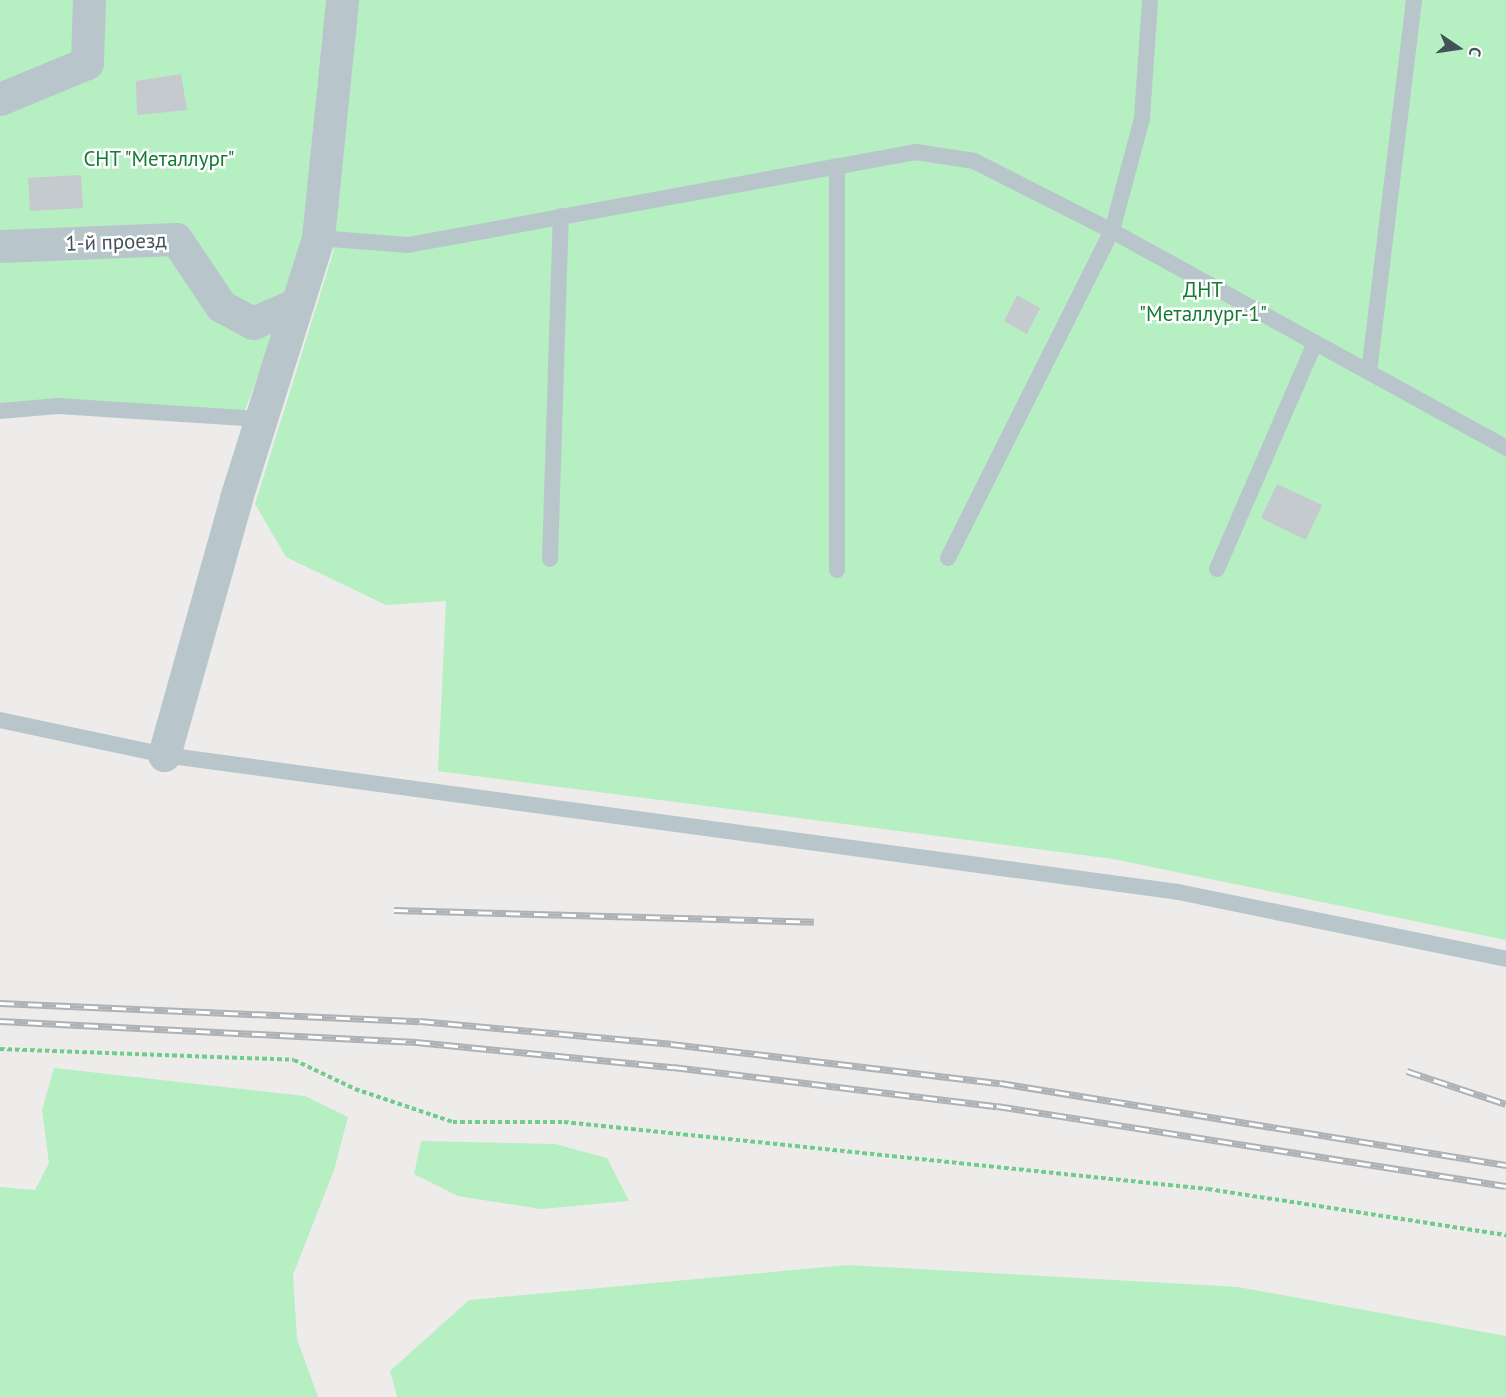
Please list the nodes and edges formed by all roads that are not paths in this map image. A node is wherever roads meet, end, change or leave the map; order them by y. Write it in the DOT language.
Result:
graph roads {
  1 [pos="89,0"];
  2 [pos="342,0"];
  3 [pos="1150,0"];
  4 [pos="1414,0"];
  5 [pos="0,99"];
  6 [pos="837,166"];
  7 [pos="561,216"];
  8 [pos="1112,231"];
  9 [pos="318,238"];
  10 [pos="0,246"];
  11 [pos="297,304"];
  12 [pos="1315,342"];
  13 [pos="1368,372"];
  14 [pos="0,411"];
  15 [pos="261,419"];
  16 [pos="1506,448"];
  17 [pos="948,558"];
  18 [pos="550,559"];
  19 [pos="1217,569"];
  20 [pos="837,570"];
  21 [pos="0,720"];
  22 [pos="164,755"];
  23 [pos="1506,959"];
  1 -- 5 [label="street"];
  2 -- 9 [label="street"];
  3 -- 8 [label="lane"];
  4 -- 13 [label="lane"];
  6 -- 7 [label="lane"];
  6 -- 8 [label="lane"];
  6 -- 20 [label="lane"];
  7 -- 9 [label="lane"];
  7 -- 18 [label="lane"];
  8 -- 12 [label="lane"];
  8 -- 17 [label="lane"];
  9 -- 11 [label="street"];
  10 -- 11 [label="street, 1-й проезд"];
  11 -- 15 [label="street"];
  12 -- 13 [label="lane"];
  12 -- 19 [label="lane"];
  13 -- 16 [label="lane"];
  14 -- 15 [label="lane"];
  15 -- 22 [label="street"];
  21 -- 22 [label="lane"];
  22 -- 23 [label="lane"];
}
